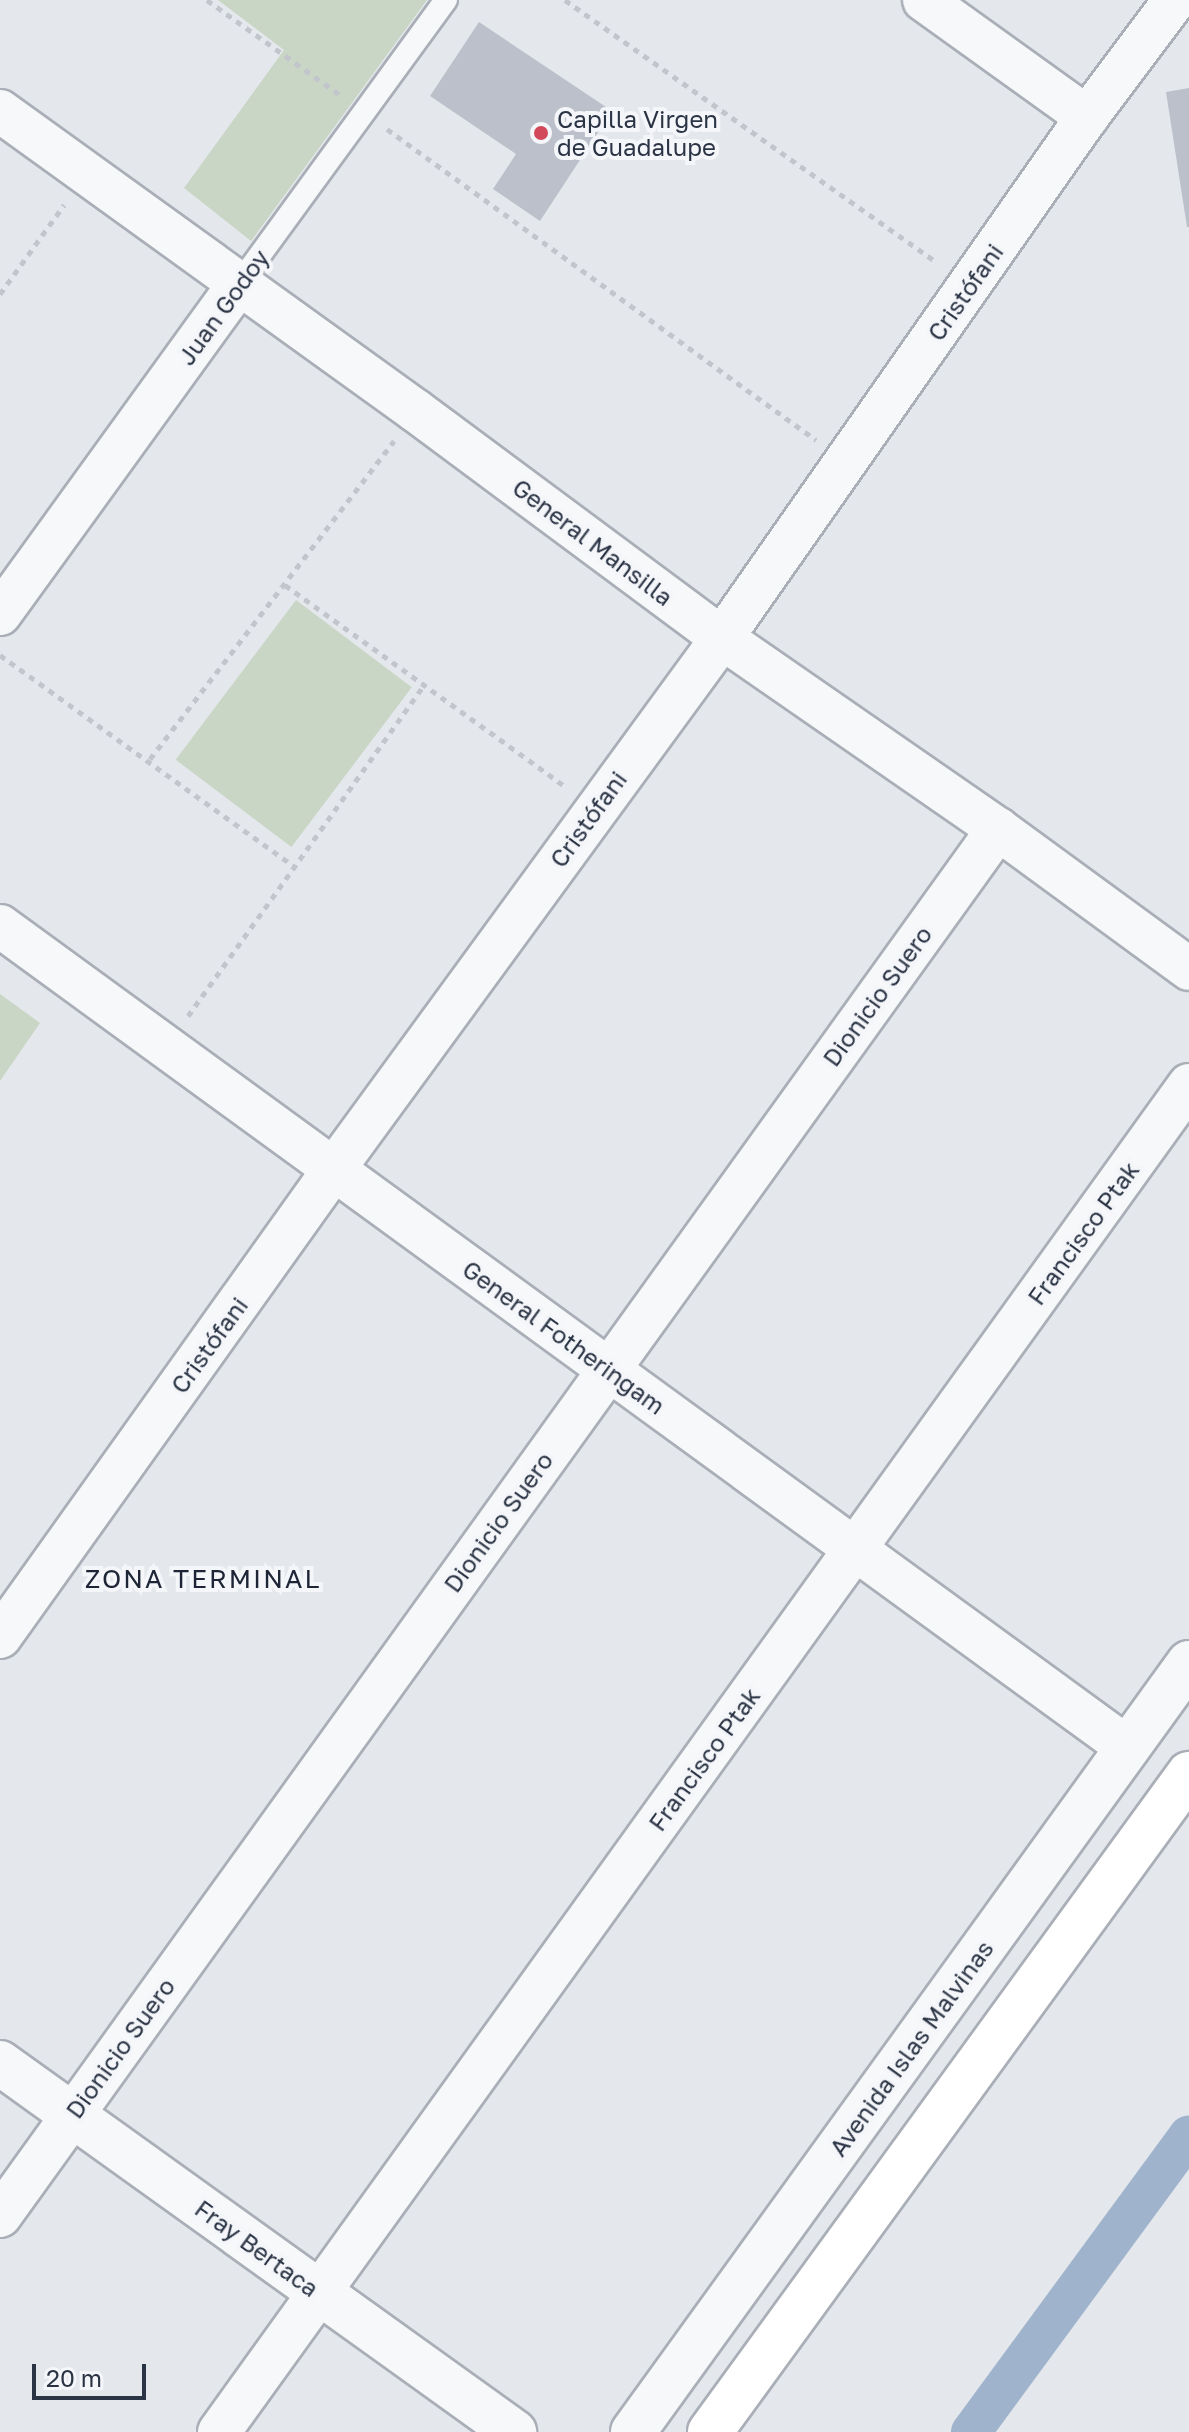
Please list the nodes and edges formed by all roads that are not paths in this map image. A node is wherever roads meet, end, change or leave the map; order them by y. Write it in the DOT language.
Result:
graph roads {
  1 [pos="446,0"];
  2 [pos="924,0"];
  3 [pos="1175,0"];
  4 [pos="0,111"];
  5 [pos="1087,117"];
  6 [pos="238,285"];
  7 [pos="0,614"];
  8 [pos="722,638"];
  9 [pos="998,829"];
  10 [pos="0,926"];
  11 [pos="1189,969"];
  12 [pos="1189,1085"];
  13 [pos="334,1169"];
  14 [pos="608,1369"];
  15 [pos="855,1548"];
  16 [pos="0,1637"];
  17 [pos="1189,1663"];
  18 [pos="1128,1748"];
  19 [pos="1189,1774"];
  20 [pos="0,2063"];
  21 [pos="73,2115"];
  22 [pos="0,2216"];
  23 [pos="320,2293"];
  24 [pos="219,2432"];
  25 [pos="514,2432"];
  26 [pos="633,2432"];
  27 [pos="710,2432"];
  1 -- 6 [label="lane, Juan Godoy"];
  2 -- 5 [label="street"];
  3 -- 5 [label="street, Cristófani"];
  4 -- 6 [label="street, General Mansilla"];
  5 -- 8 [label="street, Cristófani"];
  6 -- 7 [label="street, Juan Godoy"];
  6 -- 8 [label="street, General Mansilla"];
  8 -- 9 [label="street, General Mansilla"];
  8 -- 13 [label="street, Cristófani"];
  9 -- 11 [label="street, General Mansilla"];
  9 -- 14 [label="street, Dionicio Suero"];
  10 -- 13 [label="street, General Fotheringam"];
  12 -- 15 [label="street, Francisco Ptak"];
  13 -- 14 [label="street, General Fotheringam"];
  13 -- 16 [label="street, Cristófani"];
  14 -- 15 [label="street, General Fotheringam"];
  14 -- 21 [label="street, Dionicio Suero"];
  15 -- 18 [label="street, General Fotheringam"];
  15 -- 23 [label="street, Francisco Ptak"];
  17 -- 18 [label="street, Avenida Islas Malvinas"];
  18 -- 26 [label="street, Avenida Islas Malvinas"];
  19 -- 27 [label="main road"];
  20 -- 21 [label="street, Fray Bertaca"];
  21 -- 22 [label="street, Dionicio Suero"];
  21 -- 23 [label="street, Fray Bertaca"];
  23 -- 24 [label="street, Francisco Ptak"];
  23 -- 25 [label="street, Fray Bertaca"];
}
